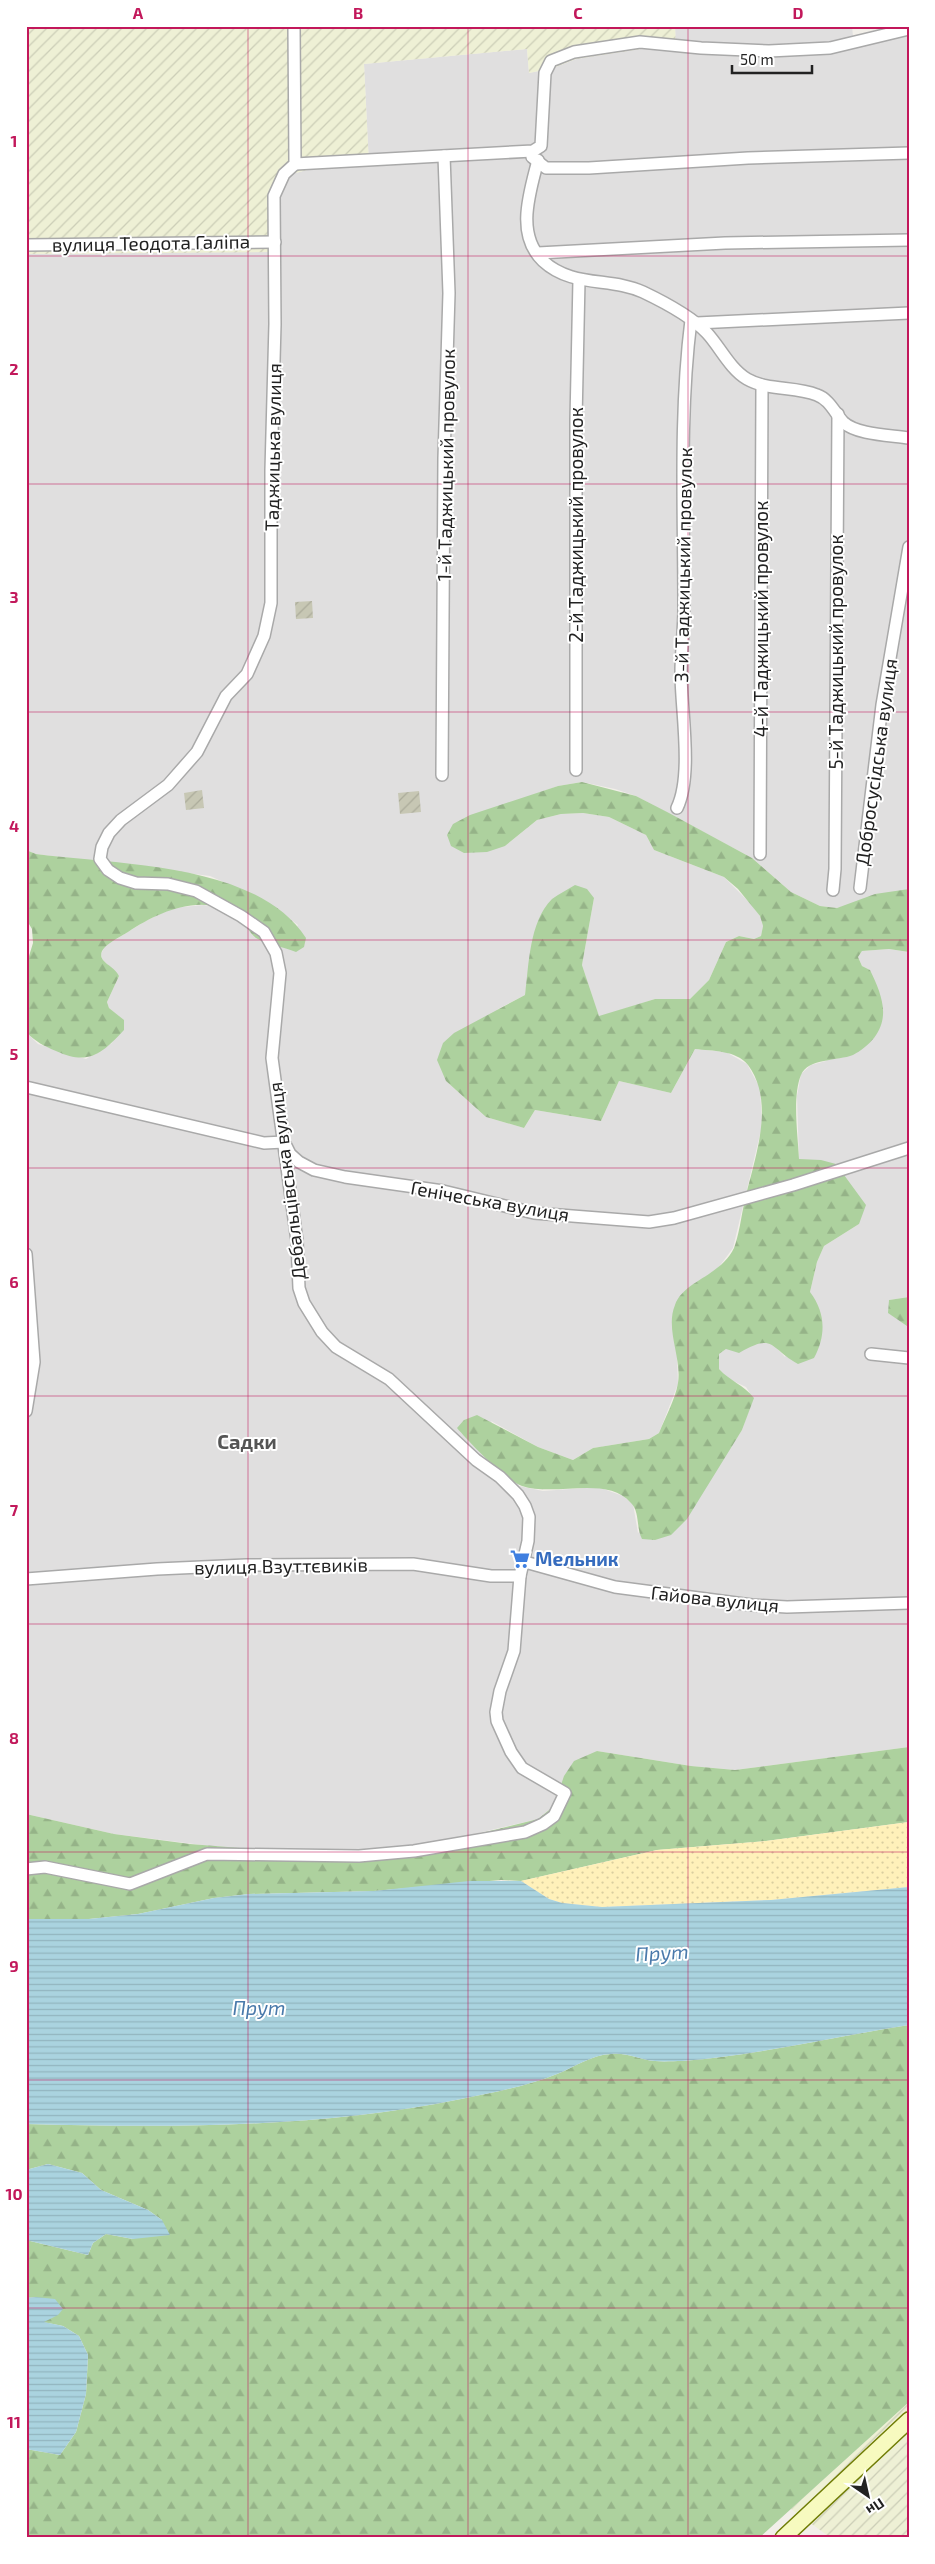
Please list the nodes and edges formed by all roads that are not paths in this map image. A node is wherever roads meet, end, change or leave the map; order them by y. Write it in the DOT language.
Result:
graph roads {
  1 [pos="294,26"];
  2 [pos="909,29"];
  3 [pos="522,152"];
  4 [pos="909,153"];
  5 [pos="444,156"];
  6 [pos="538,160"];
  7 [pos="295,164"];
  8 [pos="909,240"];
  9 [pos="275,242"];
  10 [pos="26,245"];
  11 [pos="538,253"];
  12 [pos="579,280"];
  13 [pos="909,313"];
  14 [pos="694,322"];
  15 [pos="762,385"];
  16 [pos="838,414"];
  17 [pos="909,438"];
  18 [pos="909,547"];
  19 [pos="576,770"];
  20 [pos="442,775"];
  21 [pos="677,808"];
  22 [pos="121,820"];
  23 [pos="760,854"];
  24 [pos="860,888"];
  25 [pos="833,890"];
  26 [pos="26,1087"];
  27 [pos="284,1142"];
  28 [pos="909,1148"];
  29 [pos="26,1254"];
  30 [pos="28,1296"];
  31 [pos="870,1354"];
  32 [pos="909,1358"];
  33 [pos="26,1411"];
  34 [pos="525,1562"];
  35 [pos="520,1576"];
  36 [pos="26,1579"];
  37 [pos="909,1603"];
  38 [pos="26,1869"];
  39 [pos="909,2420"];
  40 [pos="783,2538"];
  1 -- 7 [label="street"];
  2 -- 3 [label="street"];
  3 -- 5 [label="street"];
  3 -- 6 [label="street"];
  4 -- 6 [label="street"];
  5 -- 7 [label="street"];
  5 -- 20 [label="street, 1-й Таджицький провулок"];
  6 -- 11 [label="street"];
  7 -- 9 [label="street, Таджицька вулиця"];
  8 -- 11 [label="street"];
  9 -- 10 [label="street, вулиця Теодота Галіпа"];
  9 -- 22 [label="street, Таджицька вулиця"];
  11 -- 12 [label="street"];
  12 -- 14 [label="street"];
  12 -- 19 [label="street, 2-й Таджицький провулок"];
  13 -- 14 [label="street"];
  14 -- 15 [label="street"];
  14 -- 21 [label="street, 3-й Таджицький провулок"];
  15 -- 16 [label="street"];
  15 -- 23 [label="street, 4-й Таджицький провулок"];
  16 -- 17 [label="street"];
  16 -- 25 [label="street, 5-й Таджицький провулок"];
  18 -- 24 [label="street, Добросусідська вулиця"];
  22 -- 27 [label="street, Дебальцівська вулиця"];
  26 -- 27 [label="street"];
  27 -- 28 [label="street, Генічеська вулиця"];
  27 -- 34 [label="street, Дебальцівська вулиця"];
  29 -- 30 [label="street"];
  30 -- 33 [label="street"];
  31 -- 32 [label="street"];
  34 -- 35 [label="street"];
  34 -- 37 [label="street, Гайова вулиця"];
  35 -- 36 [label="street, вулиця Взуттєвиків"];
  35 -- 38 [label="street"];
  39 -- 40 [label="street"];
}
